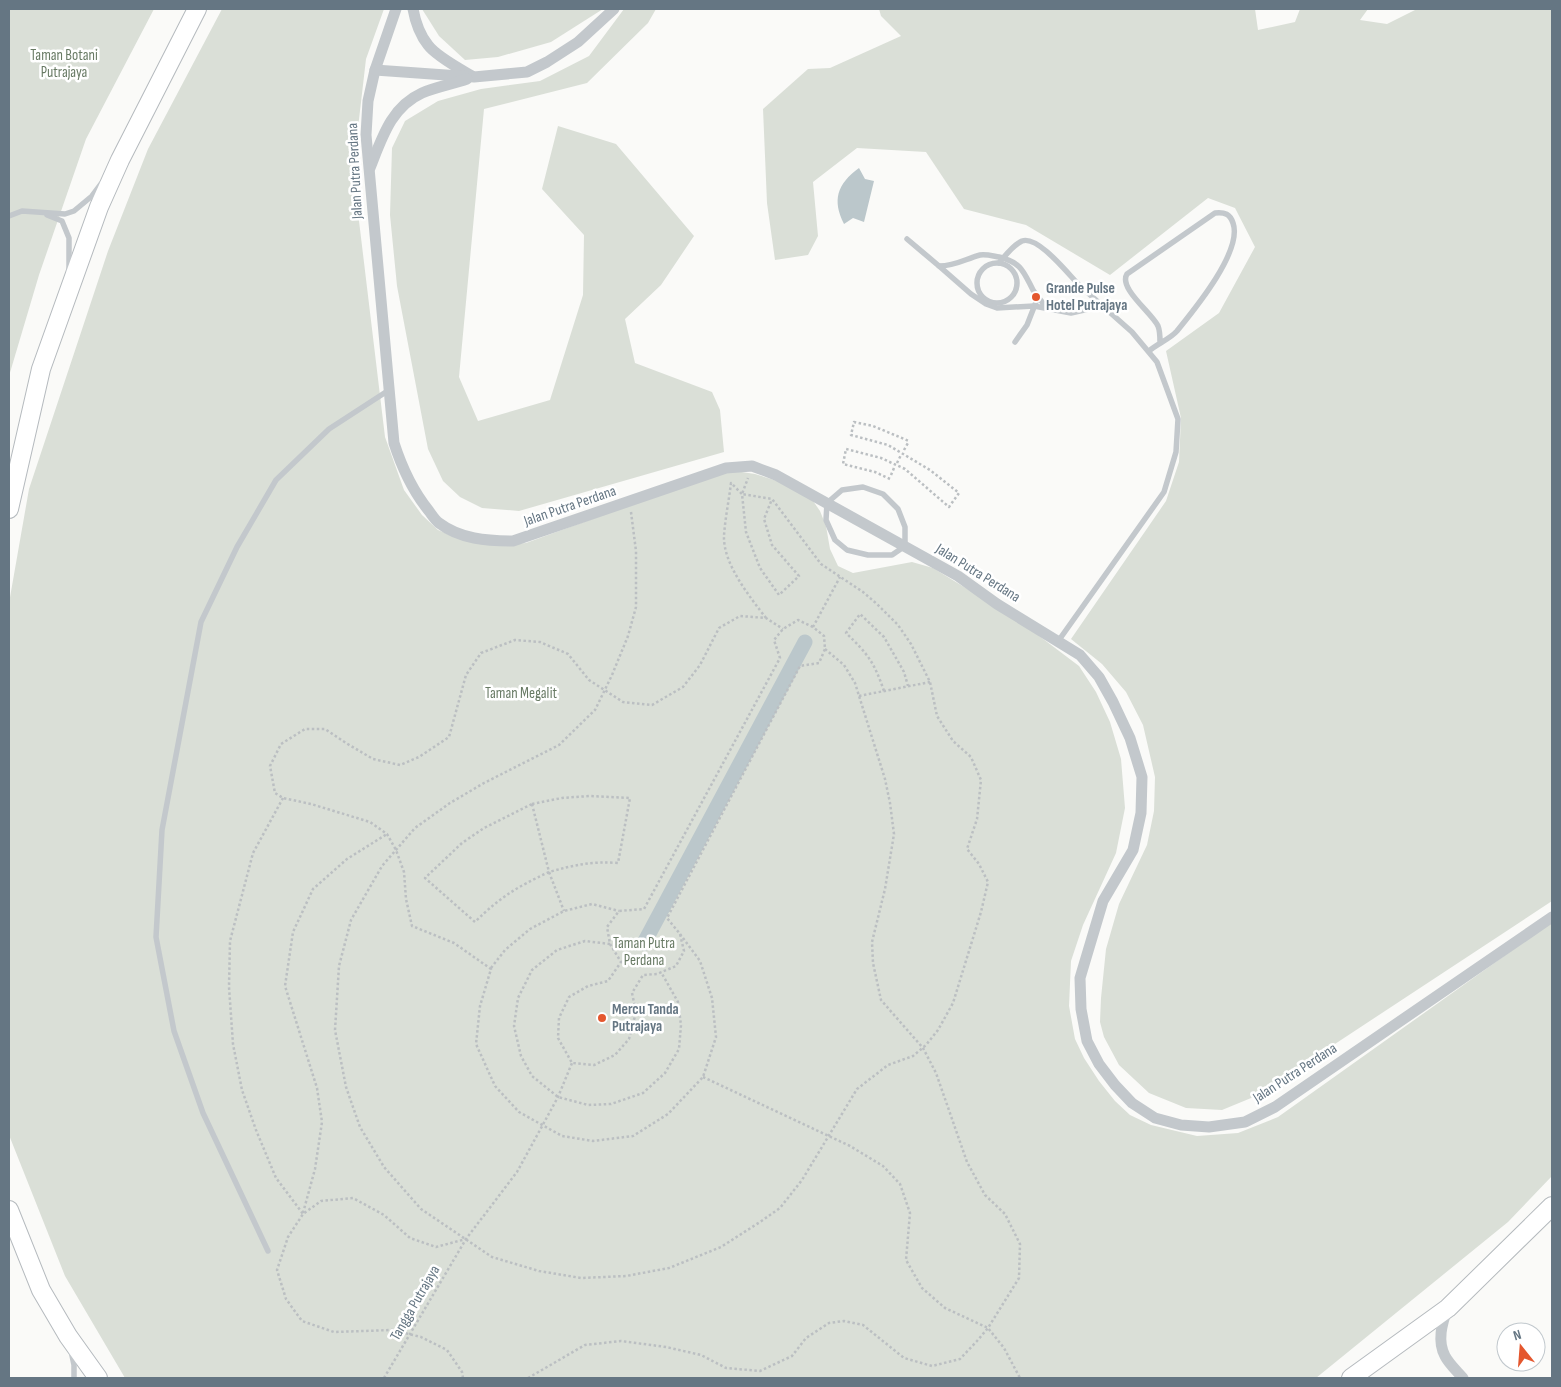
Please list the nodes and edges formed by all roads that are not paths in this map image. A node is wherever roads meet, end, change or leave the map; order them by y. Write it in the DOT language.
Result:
graph roads {
  1 [pos="197,9"];
  2 [pos="396,9"];
  3 [pos="413,9"];
  4 [pos="614,9"];
  5 [pos="375,70"];
  6 [pos="474,77"];
  7 [pos="120,160"];
  8 [pos="369,172"];
  9 [pos="43,213"];
  10 [pos="9,216"];
  11 [pos="908,239"];
  12 [pos="999,263"];
  13 [pos="939,266"];
  14 [pos="70,289"];
  15 [pos="1038,297"];
  16 [pos="1034,306"];
  17 [pos="1102,306"];
  18 [pos="1047,308"];
  19 [pos="1015,342"];
  20 [pos="1160,342"];
  21 [pos="1149,351"];
  22 [pos="389,390"];
  23 [pos="827,503"];
  24 [pos="9,510"];
  25 [pos="905,546"];
  26 [pos="1059,640"];
  27 [pos="1552,917"];
  28 [pos="1552,1206"];
  29 [pos="9,1210"];
  30 [pos="268,1251"];
  31 [pos="1448,1308"];
  32 [pos="68,1336"];
  33 [pos="74,1378"];
  34 [pos="98,1378"];
  35 [pos="1351,1378"];
  36 [pos="1463,1378"];
  1 -- 7 [label="main road"];
  2 -- 5 [label="street, Jalan Putra Perdana"];
  3 -- 6 [label="street"];
  4 -- 6 [label="street"];
  5 -- 6 [label="street"];
  5 -- 8 [label="street, Jalan Putra Perdana"];
  6 -- 8 [label="street"];
  7 -- 9 [label="lane"];
  7 -- 14 [label="main road"];
  8 -- 22 [label="street, Jalan Putra Perdana"];
  9 -- 10 [label="lane"];
  9 -- 14 [label="lane"];
  11 -- 13 [label="lane"];
  12 -- 12 [label="lane"];
  12 -- 17 [label="lane, bridge"];
  13 -- 15 [label="lane"];
  13 -- 16 [label="lane"];
  14 -- 24 [label="main road"];
  15 -- 16 [label="lane"];
  15 -- 18 [label="lane"];
  16 -- 18 [label="lane"];
  16 -- 19 [label="lane"];
  17 -- 18 [label="lane"];
  17 -- 21 [label="lane"];
  20 -- 20 [label="lane"];
  20 -- 21 [label="lane"];
  21 -- 26 [label="lane"];
  22 -- 23 [label="street, Jalan Putra Perdana"];
  22 -- 30 [label="lane"];
  23 -- 25 [label="street, Jalan Putra Perdana"];
  23 -- 25 [label="lane"];
  23 -- 25 [label="lane"];
  25 -- 26 [label="street, Jalan Putra Perdana"];
  26 -- 27 [label="street, Jalan Putra Perdana"];
  28 -- 31 [label="main road"];
  29 -- 32 [label="main road"];
  31 -- 35 [label="main road"];
  31 -- 36 [label="street"];
  32 -- 33 [label="lane"];
  32 -- 34 [label="main road"];
}
